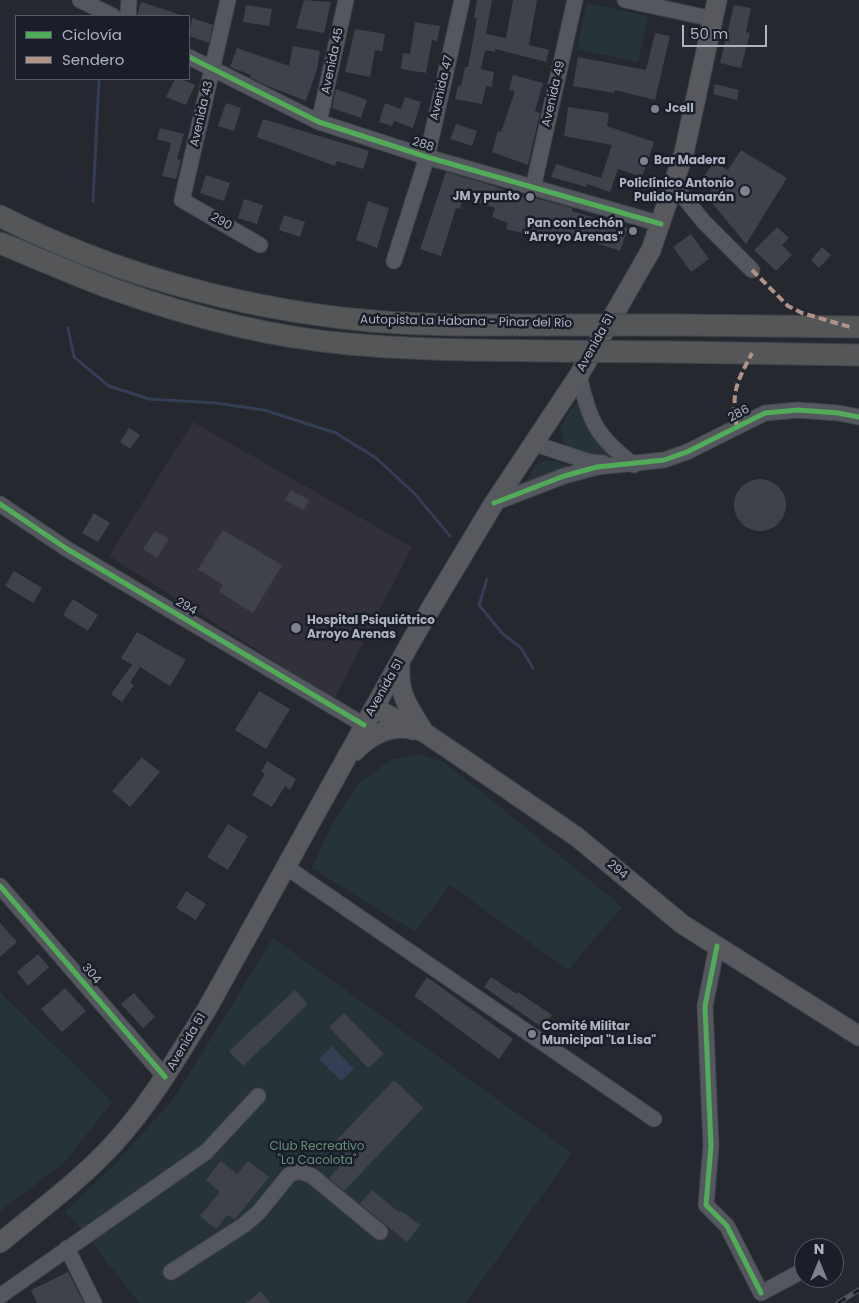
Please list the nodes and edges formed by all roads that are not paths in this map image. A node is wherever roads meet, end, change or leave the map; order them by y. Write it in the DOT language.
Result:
graph roads {
  1 [pos="82,0"];
  2 [pos="129,0"];
  3 [pos="228,0"];
  4 [pos="346,0"];
  5 [pos="462,0"];
  6 [pos="575,0"];
  7 [pos="624,0"];
  8 [pos="717,0"];
  9 [pos="111,15"];
  10 [pos="128,15"];
  11 [pos="713,19"];
  12 [pos="190,58"];
  13 [pos="213,70"];
  14 [pos="320,122"];
  15 [pos="427,158"];
  16 [pos="674,185"];
  17 [pos="532,188"];
  18 [pos="182,200"];
  19 [pos="0,216"];
  20 [pos="661,224"];
  21 [pos="0,243"];
  22 [pos="260,244"];
  23 [pos="394,261"];
  24 [pos="752,270"];
  25 [pos="679,325"];
  26 [pos="859,327"];
  27 [pos="679,352"];
  28 [pos="859,355"];
  29 [pos="579,375"];
  30 [pos="859,417"];
  31 [pos="535,444"];
  32 [pos="634,465"];
  33 [pos="494,503"];
  34 [pos="0,504"];
  35 [pos="400,662"];
  36 [pos="374,708"];
  37 [pos="364,725"];
  38 [pos="425,733"];
  39 [pos="344,762"];
  40 [pos="286,867"];
  41 [pos="0,886"];
  42 [pos="717,946"];
  43 [pos="859,1036"];
  44 [pos="165,1077"];
  45 [pos="258,1096"];
  46 [pos="654,1119"];
  47 [pos="380,1232"];
  48 [pos="0,1244"];
  49 [pos="67,1248"];
  50 [pos="171,1272"];
  51 [pos="794,1276"];
  52 [pos="0,1296"];
  53 [pos="94,1303"];
  1 -- 9 [label="street"];
  2 -- 10 [label="street"];
  3 -- 13 [label="street, Avenida 43"];
  4 -- 14 [label="street, Avenida 45"];
  5 -- 15 [label="street, Avenida 47"];
  6 -- 17 [label="street, Avenida 49"];
  7 -- 11 [label="street"];
  8 -- 11 [label="main road, Avenida 51"];
  11 -- 16 [label="main road, Avenida 51"];
  12 -- 13 [label="street, 288"];
  13 -- 14 [label="street, 288"];
  13 -- 18 [label="street, Avenida 43"];
  14 -- 15 [label="street, 288"];
  15 -- 17 [label="street, 288"];
  15 -- 23 [label="street, Avenida 47"];
  16 -- 20 [label="main road, Avenida 51"];
  16 -- 24 [label="street"];
  17 -- 20 [label="street, 288"];
  18 -- 22 [label="street, 290"];
  19 -- 25 [label="highway, Autopista La Habana - Pinar del Río, bridge"];
  20 -- 29 [label="main road, Avenida 51"];
  21 -- 27 [label="highway, Autopista La Habana - Pinar del Río, bridge"];
  25 -- 26 [label="highway, Autopista La Habana - Pinar del Río"];
  25 -- 27 [label="highway"];
  27 -- 28 [label="highway, Autopista La Habana - Pinar del Río"];
  29 -- 31 [label="main road, Avenida 51"];
  29 -- 32 [label="street"];
  30 -- 32 [label="street, 286"];
  31 -- 32 [label="street"];
  31 -- 33 [label="main road, Avenida 51"];
  32 -- 33 [label="street"];
  33 -- 35 [label="main road, Avenida 51"];
  34 -- 37 [label="street, 294"];
  35 -- 36 [label="main road, Avenida 51"];
  35 -- 38 [label="main road"];
  36 -- 37 [label="main road, Avenida 51"];
  36 -- 38 [label="main road, 294"];
  37 -- 39 [label="main road, Avenida 51"];
  38 -- 39 [label="main road"];
  38 -- 42 [label="main road, 294"];
  39 -- 40 [label="main road, Avenida 51"];
  40 -- 44 [label="main road, Avenida 51"];
  40 -- 46 [label="street"];
  41 -- 44 [label="street, 304"];
  42 -- 43 [label="main road, 294"];
  42 -- 51 [label="street"];
  44 -- 48 [label="main road, Avenida 51"];
  45 -- 49 [label="street"];
  47 -- 50 [label="street"];
  49 -- 52 [label="street"];
  49 -- 53 [label="street"];
}
